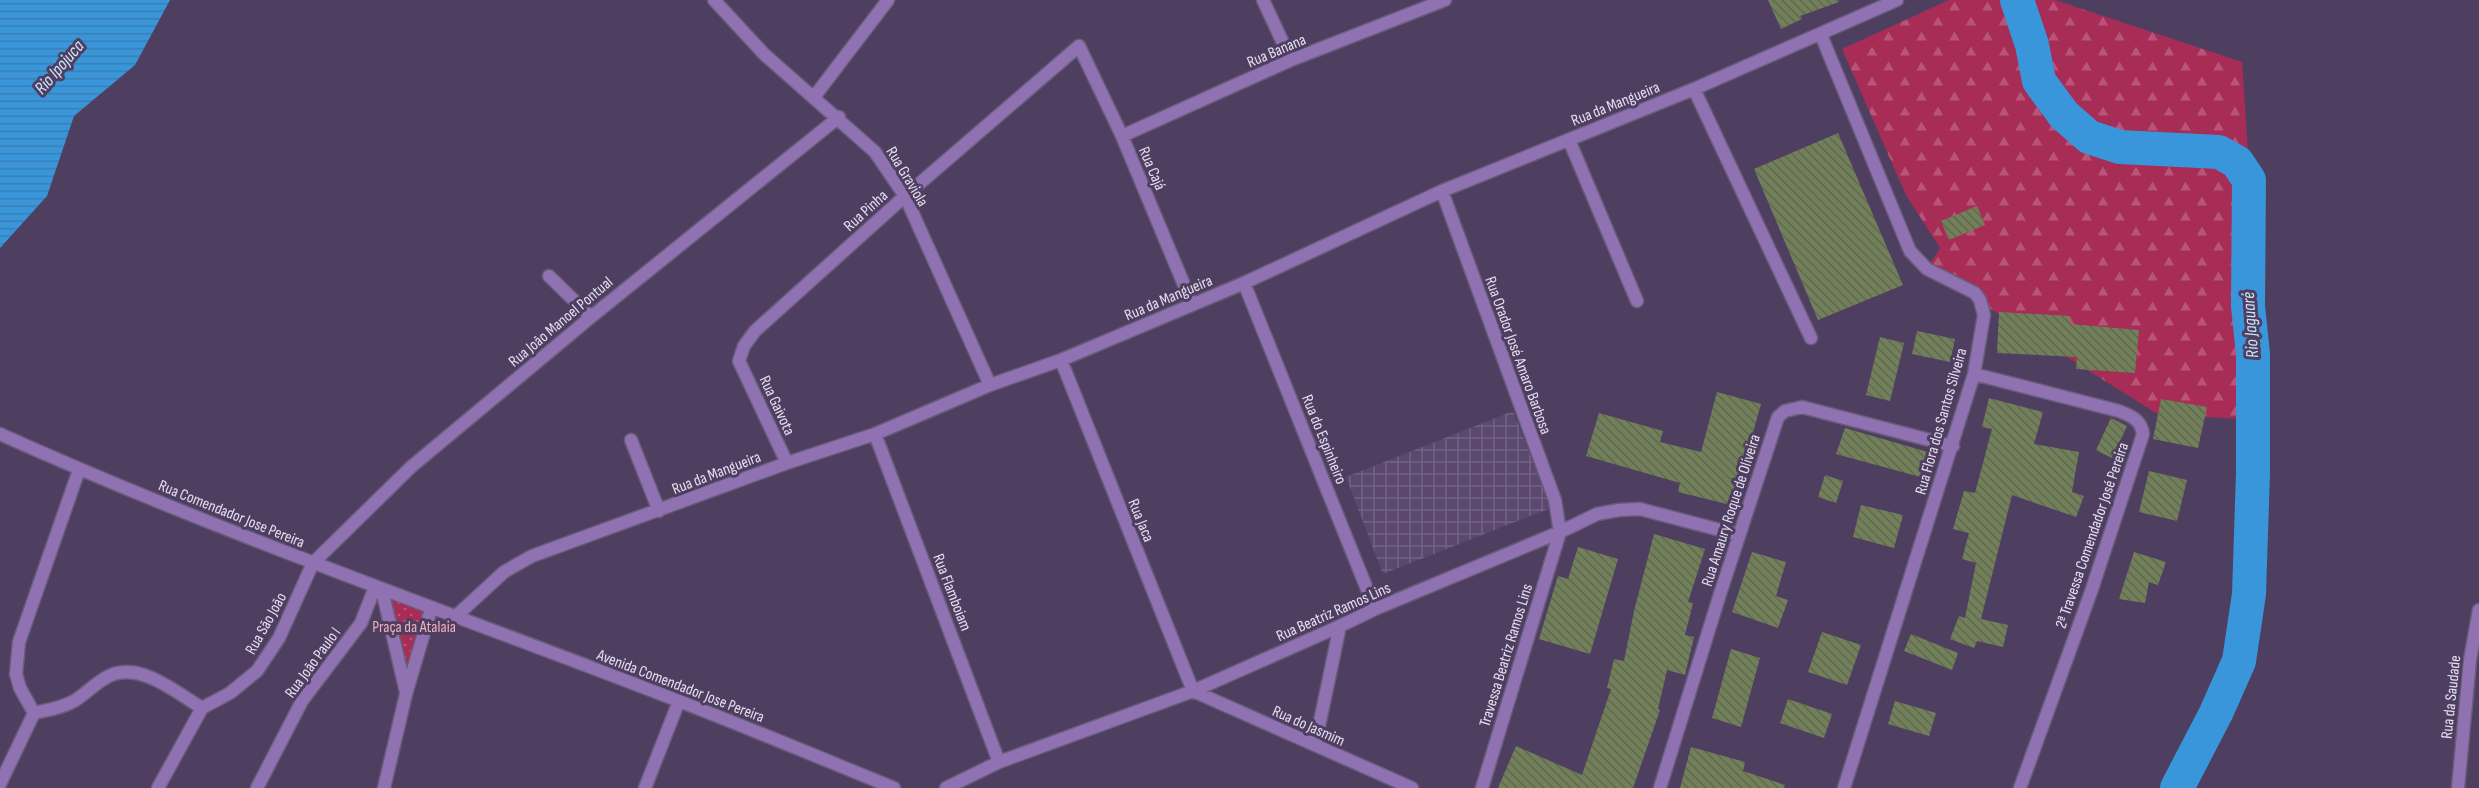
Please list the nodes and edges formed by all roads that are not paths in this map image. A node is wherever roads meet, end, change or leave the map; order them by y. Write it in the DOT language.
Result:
graph roads {
  1 [pos="714,0"];
  2 [pos="888,0"];
  3 [pos="1263,0"];
  4 [pos="1443,0"];
  5 [pos="1897,0"];
  6 [pos="1821,35"];
  7 [pos="1079,46"];
  8 [pos="1291,60"];
  9 [pos="1694,89"];
  10 [pos="814,97"];
  11 [pos="839,117"];
  12 [pos="1122,136"];
  13 [pos="1569,140"];
  14 [pos="1442,191"];
  15 [pos="905,196"];
  16 [pos="549,276"];
  17 [pos="1244,283"];
  18 [pos="1637,301"];
  19 [pos="1192,304"];
  20 [pos="591,317"];
  21 [pos="1810,338"];
  22 [pos="1061,360"];
  23 [pos="739,361"];
  24 [pos="1974,374"];
  25 [pos="990,385"];
  26 [pos="0,434"];
  27 [pos="875,434"];
  28 [pos="631,440"];
  29 [pos="1953,446"];
  30 [pos="787,463"];
  31 [pos="79,470"];
  32 [pos="659,511"];
  33 [pos="1560,532"];
  34 [pos="1739,535"];
  35 [pos="314,563"];
  36 [pos="378,588"];
  37 [pos="431,609"];
  38 [pos="1375,609"];
  39 [pos="2479,610"];
  40 [pos="455,617"];
  41 [pos="1340,626"];
  42 [pos="1193,691"];
  43 [pos="406,693"];
  44 [pos="679,701"];
  45 [pos="202,708"];
  46 [pos="34,713"];
  47 [pos="1315,745"];
  48 [pos="999,762"];
  49 [pos="0,784"];
  50 [pos="886,786"];
  51 [pos="158,788"];
  52 [pos="257,788"];
  53 [pos="384,788"];
  54 [pos="645,788"];
  55 [pos="945,788"];
  56 [pos="1412,788"];
  57 [pos="1482,788"];
  58 [pos="1660,788"];
  59 [pos="1844,788"];
  60 [pos="2020,788"];
  61 [pos="2458,788"];
  1 -- 10 [label="street, Rua Graviola"];
  2 -- 10 [label="street"];
  3 -- 8 [label="street"];
  4 -- 8 [label="street, Rua Banana"];
  5 -- 6 [label="street, Rua da Mangueira"];
  6 -- 9 [label="street, Rua da Mangueira"];
  6 -- 24 [label="street, Rua Flora dos Santos Silveira"];
  7 -- 12 [label="street, Rua Cajá"];
  7 -- 15 [label="street, Rua Pinha"];
  8 -- 12 [label="street, Rua Banana"];
  9 -- 13 [label="street, Rua da Mangueira"];
  9 -- 21 [label="street"];
  10 -- 11 [label="street, Rua Graviola"];
  11 -- 15 [label="street, Rua Graviola"];
  11 -- 20 [label="street, Rua João Manoel Pontual"];
  12 -- 19 [label="street, Rua Cajá"];
  13 -- 14 [label="street, Rua da Mangueira"];
  13 -- 18 [label="street"];
  14 -- 17 [label="street, Rua da Mangueira"];
  14 -- 33 [label="street, Rua Orador José Amaro Barbosa"];
  15 -- 23 [label="street, Rua Pinha"];
  15 -- 25 [label="street, Rua Graviola"];
  16 -- 20 [label="street"];
  17 -- 19 [label="street, Rua da Mangueira"];
  17 -- 38 [label="street, Rua do Espinheiro"];
  19 -- 22 [label="street, Rua da Mangueira"];
  20 -- 35 [label="street, Rua João Manoel Pontual"];
  22 -- 25 [label="street, Rua da Mangueira"];
  22 -- 42 [label="street, Rua Jaca"];
  23 -- 30 [label="street, Rua Gaivota"];
  24 -- 29 [label="street, Rua Flora dos Santos Silveira"];
  24 -- 60 [label="street, 2ª Travessa Comendador José Pereira"];
  25 -- 27 [label="street, Rua da Mangueira"];
  26 -- 31 [label="street, Rua Comendador Jose Pereira"];
  27 -- 30 [label="street, Rua da Mangueira"];
  27 -- 48 [label="street, Rua Flamboiam"];
  28 -- 32 [label="street"];
  29 -- 34 [label="street, Rua Amaury Roque de Oliveira"];
  29 -- 59 [label="street, Rua Flora dos Santos Silveira"];
  30 -- 32 [label="street, Rua da Mangueira"];
  31 -- 35 [label="street, Rua Comendador Jose Pereira"];
  31 -- 46 [label="street"];
  32 -- 40 [label="street, Rua da Mangueira"];
  33 -- 34 [label="street, Rua Beatriz Ramos Lins"];
  33 -- 38 [label="street, Rua Beatriz Ramos Lins"];
  33 -- 57 [label="street, Travessa Beatriz Ramos Lins"];
  34 -- 58 [label="street, Rua Amaury Roque de Oliveira"];
  35 -- 36 [label="street, Rua Comendador Jose Pereira"];
  35 -- 45 [label="street, Rua São João"];
  36 -- 37 [label="street, Rua Comendador Jose Pereira"];
  36 -- 43 [label="street"];
  36 -- 52 [label="street, Rua João Paulo I"];
  37 -- 40 [label="street, Rua Comendador Jose Pereira"];
  37 -- 43 [label="street"];
  38 -- 41 [label="street, Rua Beatriz Ramos Lins"];
  39 -- 61 [label="street, Rua da Saudade"];
  40 -- 44 [label="street, Avenida Comendador Jose Pereira"];
  41 -- 42 [label="street, Rua Beatriz Ramos Lins"];
  41 -- 47 [label="street"];
  42 -- 47 [label="street, Rua do Jasmim"];
  42 -- 48 [label="street, Rua Beatriz Ramos Lins"];
  43 -- 53 [label="street"];
  44 -- 50 [label="street, Avenida Comendador Jose Pereira"];
  44 -- 54 [label="street"];
  45 -- 46 [label="street"];
  45 -- 51 [label="street"];
  46 -- 49 [label="street"];
  47 -- 56 [label="street, Rua do Jasmim"];
  48 -- 55 [label="street, Rua Beatriz Ramos Lins"];
}
